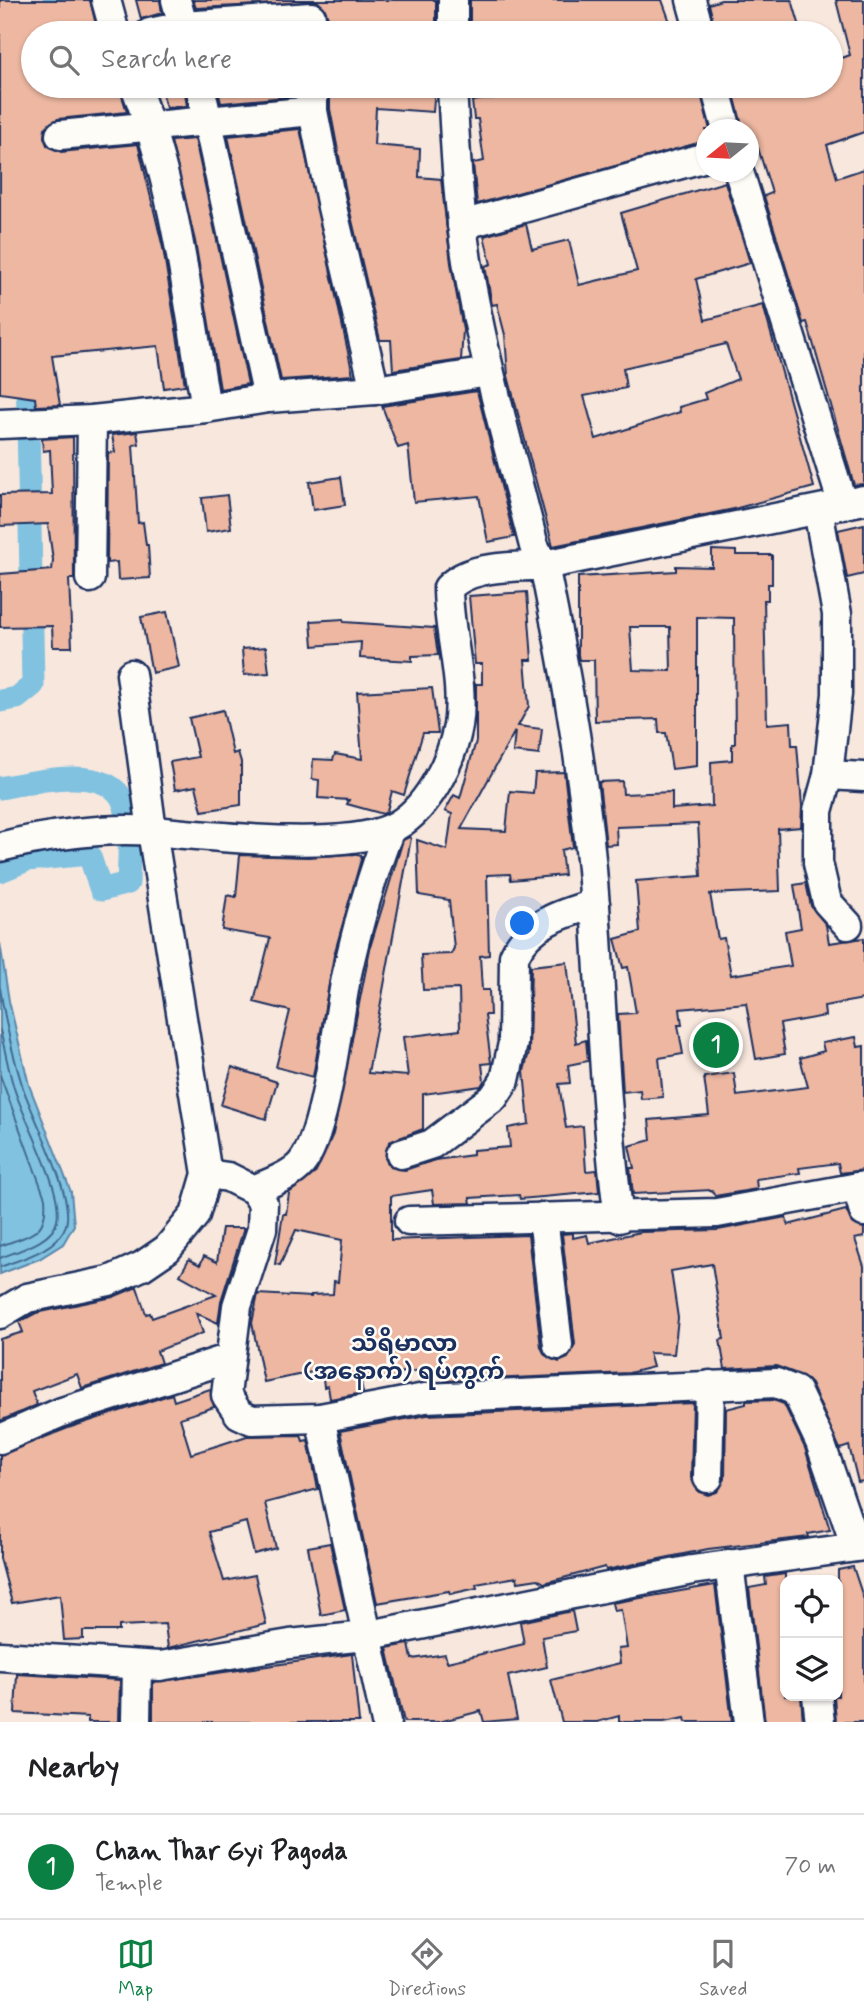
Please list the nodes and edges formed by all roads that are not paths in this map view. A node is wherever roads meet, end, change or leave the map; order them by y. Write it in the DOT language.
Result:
graph roads {
  1 [pos="106,0"];
  2 [pos="453,0"];
  3 [pos="691,0"];
  4 [pos="311,17"];
  5 [pos="181,20"];
  6 [pos="112,21"];
  7 [pos="453,21"];
  8 [pos="697,21"];
  9 [pos="140,98"];
  10 [pos="203,98"];
  11 [pos="313,98"];
  12 [pos="453,98"];
  13 [pos="718,98"];
  14 [pos="724,119"];
  15 [pos="210,121"];
  16 [pos="152,128"];
  17 [pos="60,135"];
  18 [pos="696,160"];
  19 [pos="742,182"];
  20 [pos="462,225"];
  21 [pos="489,372"];
  22 [pos="375,390"];
  23 [pos="268,398"];
  24 [pos="206,408"];
  25 [pos="92,420"];
  26 [pos="18,424"];
  27 [pos="842,505"];
  28 [pos="544,565"];
  29 [pos="90,578"];
  30 [pos="131,674"];
  31 [pos="828,775"];
  32 [pos="864,777"];
  33 [pos="390,829"];
  34 [pos="145,831"];
  35 [pos="0,847"];
  36 [pos="595,904"];
  37 [pos="848,925"];
  38 [pos="401,1154"];
  39 [pos="207,1174"];
  40 [pos="254,1190"];
  41 [pos="862,1195"];
  42 [pos="543,1217"];
  43 [pos="619,1217"];
  44 [pos="409,1221"];
  45 [pos="0,1314"];
  46 [pos="558,1345"];
  47 [pos="230,1358"];
  48 [pos="710,1385"];
  49 [pos="320,1418"];
  50 [pos="0,1439"];
  51 [pos="709,1478"];
  52 [pos="860,1546"];
  53 [pos="729,1564"];
  54 [pos="365,1636"];
  55 [pos="0,1656"];
  56 [pos="137,1666"];
  57 [pos="818,1701"];
  58 [pos="136,1722"];
  59 [pos="386,1722"];
  60 [pos="750,1722"];
  61 [pos="820,1722"];
  1 -- 6 [label="street"];
  2 -- 7 [label="street"];
  3 -- 8 [label="street"];
  4 -- 5 [label="street"];
  9 -- 16 [label="street"];
  10 -- 15 [label="street"];
  11 -- 15 [label="street"];
  11 -- 22 [label="street"];
  12 -- 20 [label="street"];
  13 -- 14 [label="street"];
  15 -- 16 [label="street"];
  15 -- 23 [label="street"];
  16 -- 17 [label="street"];
  16 -- 24 [label="street"];
  18 -- 20 [label="street"];
  19 -- 27 [label="street"];
  20 -- 21 [label="street"];
  21 -- 22 [label="street"];
  21 -- 28 [label="street"];
  22 -- 23 [label="street"];
  23 -- 24 [label="street"];
  24 -- 25 [label="street"];
  25 -- 26 [label="street"];
  25 -- 29 [label="street"];
  27 -- 28 [label="street"];
  27 -- 31 [label="street"];
  28 -- 33 [label="street"];
  28 -- 36 [label="street"];
  30 -- 34 [label="street"];
  31 -- 32 [label="street"];
  31 -- 37 [label="street"];
  33 -- 34 [label="street"];
  33 -- 40 [label="street"];
  34 -- 35 [label="street"];
  34 -- 39 [label="street"];
  36 -- 38 [label="street"];
  36 -- 43 [label="street"];
  39 -- 40 [label="street"];
  39 -- 45 [label="street"];
  40 -- 47 [label="street"];
  41 -- 43 [label="street"];
  42 -- 43 [label="street"];
  42 -- 44 [label="street"];
  42 -- 46 [label="street"];
  47 -- 49 [label="street"];
  47 -- 50 [label="street"];
  48 -- 49 [label="street"];
  48 -- 51 [label="street"];
  48 -- 52 [label="street"];
  49 -- 54 [label="street"];
  52 -- 53 [label="street"];
  53 -- 54 [label="street"];
  53 -- 60 [label="street"];
  54 -- 56 [label="street"];
  54 -- 59 [label="street"];
  55 -- 56 [label="street"];
  56 -- 58 [label="street"];
  57 -- 61 [label="street"];
}
